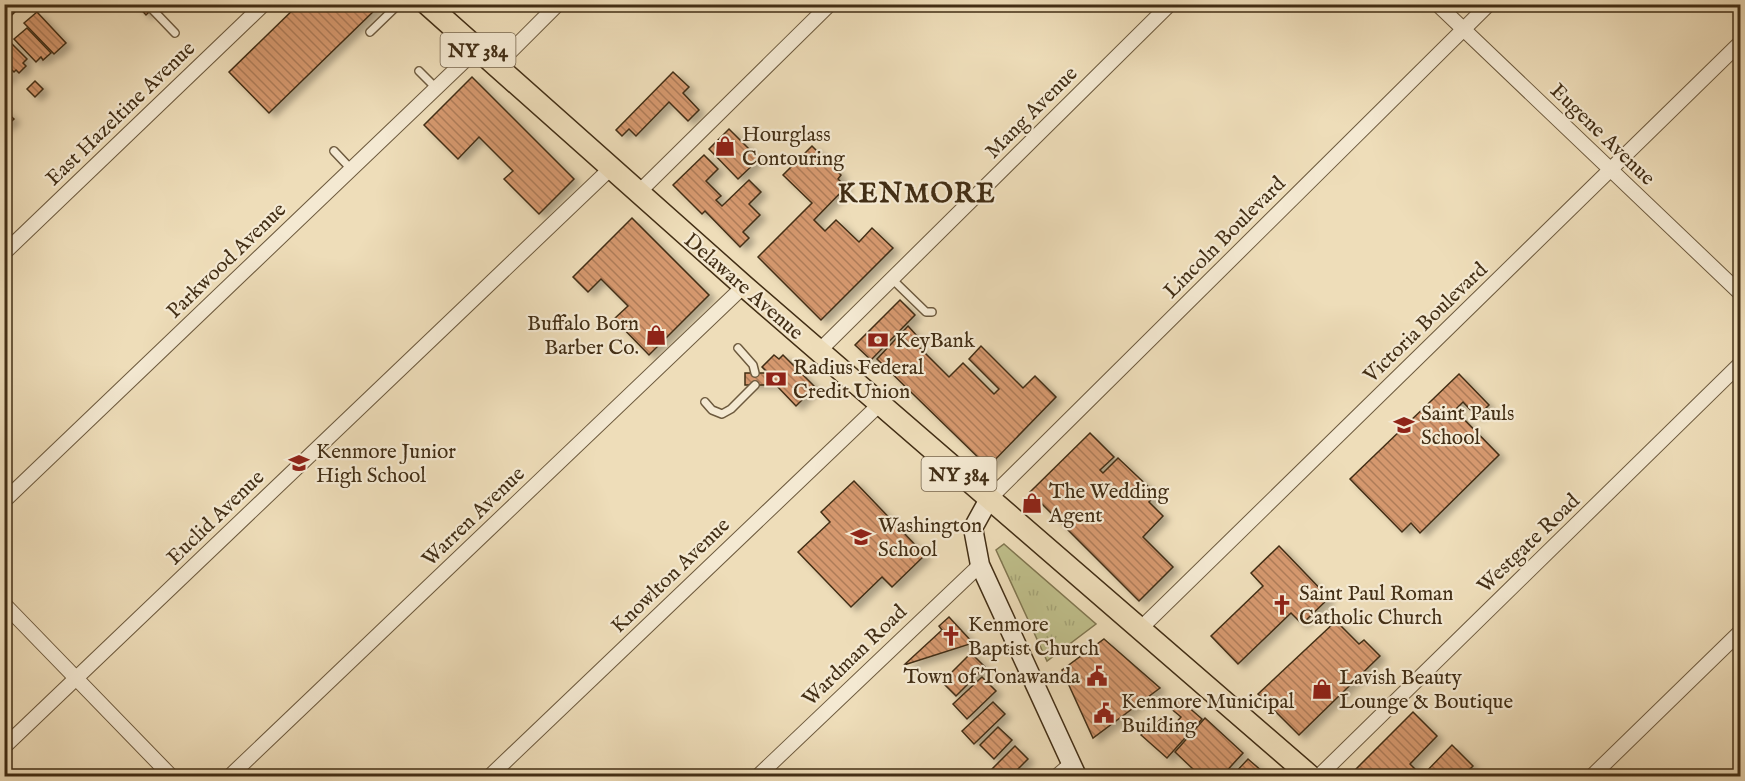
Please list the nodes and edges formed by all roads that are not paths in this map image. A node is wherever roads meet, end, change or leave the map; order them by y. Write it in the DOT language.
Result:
graph roads {
  1 [pos="9,4"];
  2 [pos="264,4"];
  3 [pos="399,4"];
  4 [pos="427,4"];
  5 [pos="558,4"];
  6 [pos="830,4"];
  7 [pos="1170,4"];
  8 [pos="1437,4"];
  9 [pos="1489,4"];
  10 [pos="4,9"];
  11 [pos="152,9"];
  12 [pos="1463,30"];
  13 [pos="370,32"];
  14 [pos="175,33"];
  15 [pos="1740,43"];
  16 [pos="477,49"];
  17 [pos="496,66"];
  18 [pos="419,71"];
  19 [pos="436,88"];
  20 [pos="334,152"];
  21 [pos="351,169"];
  22 [pos="610,169"];
  23 [pos="1610,170"];
  24 [pos="638,193"];
  25 [pos="4,253"];
  26 [pos="892,279"];
  27 [pos="744,286"];
  28 [pos="1740,293"];
  29 [pos="933,312"];
  30 [pos="738,348"];
  31 [pos="819,351"];
  32 [pos="1740,364"];
  33 [pos="755,373"];
  34 [pos="755,385"];
  35 [pos="705,402"];
  36 [pos="879,404"];
  37 [pos="989,499"];
  38 [pos="4,501"];
  39 [pos="980,565"];
  40 [pos="4,604"];
  41 [pos="1139,630"];
  42 [pos="1740,632"];
  43 [pos="76,678"];
  44 [pos="4,747"];
  45 [pos="1074,770"];
  46 [pos="171,777"];
  47 [pos="230,777"];
  48 [pos="490,777"];
  49 [pos="758,777"];
  50 [pos="1057,777"];
  51 [pos="1310,777"];
  52 [pos="1319,777"];
  53 [pos="1592,777"];
  1 -- 10 [label="street"];
  2 -- 25 [label="street, East Hazeltine Avenue"];
  3 -- 13 [label="lane"];
  4 -- 16 [label="main road, Delaware Avenue / NY 384"];
  5 -- 17 [label="street"];
  6 -- 24 [label="street"];
  7 -- 26 [label="street, Mang Avenue"];
  8 -- 12 [label="street, Eugene Avenue"];
  9 -- 12 [label="street, Lincoln Boulevard"];
  11 -- 14 [label="lane"];
  12 -- 23 [label="street, Eugene Avenue"];
  12 -- 37 [label="street, Lincoln Boulevard"];
  15 -- 23 [label="street, Victoria Boulevard"];
  16 -- 17 [label="main road, Delaware Avenue / NY 384"];
  16 -- 19 [label="street, Parkwood Avenue"];
  17 -- 22 [label="main road, Delaware Avenue / NY 384"];
  18 -- 19 [label="lane"];
  19 -- 21 [label="street, Parkwood Avenue"];
  20 -- 21 [label="lane"];
  21 -- 38 [label="street, Parkwood Avenue"];
  22 -- 24 [label="main road, Delaware Avenue / NY 384"];
  22 -- 43 [label="street, Euclid Avenue"];
  23 -- 28 [label="street, Eugene Avenue"];
  23 -- 41 [label="street, Victoria Boulevard"];
  24 -- 27 [label="main road, Delaware Avenue / NY 384"];
  26 -- 29 [label="lane"];
  26 -- 31 [label="street, Mang Avenue"];
  27 -- 31 [label="main road, Delaware Avenue / NY 384"];
  27 -- 47 [label="street, Warren Avenue"];
  30 -- 33 [label="lane"];
  31 -- 36 [label="main road, Delaware Avenue / NY 384"];
  32 -- 52 [label="street, Westgate Road"];
  34 -- 35 [label="lane"];
  36 -- 37 [label="main road, Delaware Avenue / NY 384"];
  36 -- 48 [label="street, Knowlton Avenue"];
  37 -- 39 [label="street"];
  37 -- 41 [label="main road, Delaware Avenue / NY 384"];
  39 -- 45 [label="street"];
  39 -- 49 [label="street, Wardman Road"];
  40 -- 43 [label="street"];
  41 -- 51 [label="main road, Delaware Avenue / NY 384"];
  42 -- 53 [label="street"];
  43 -- 44 [label="street, Euclid Avenue"];
  43 -- 46 [label="street"];
  45 -- 50 [label="street"];
}
